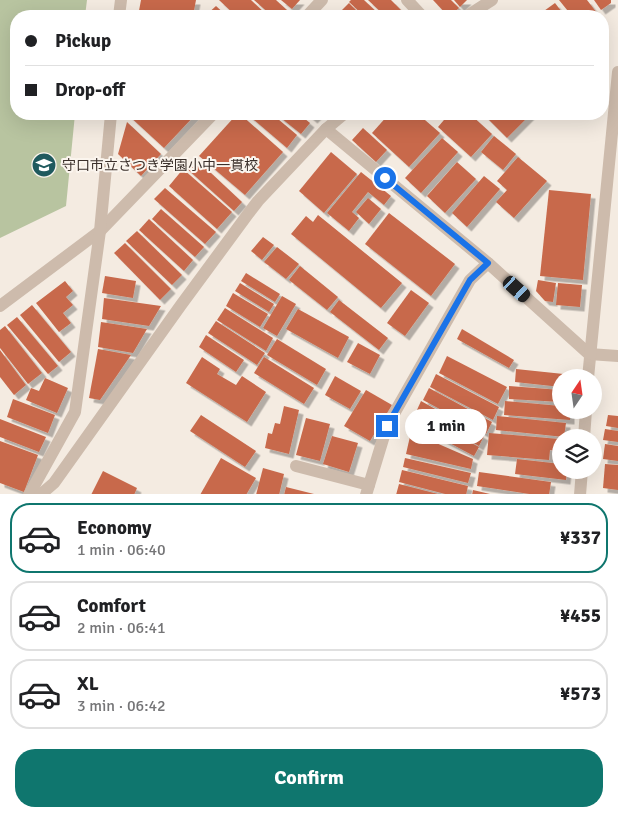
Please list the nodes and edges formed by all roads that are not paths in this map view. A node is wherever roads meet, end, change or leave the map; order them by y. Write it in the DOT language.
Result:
graph roads {
  1 [pos="322,0"];
  2 [pos="407,0"];
  3 [pos="492,0"];
  4 [pos="313,10"];
  5 [pos="416,10"];
  6 [pos="476,10"];
  7 [pos="618,72"];
  8 [pos="110,120"];
  9 [pos="207,120"];
  10 [pos="337,120"];
  11 [pos="326,129"];
  12 [pos="100,231"];
  13 [pos="488,263"];
  14 [pos="0,306"];
  15 [pos="589,354"];
  16 [pos="618,356"];
  17 [pos="588,369"];
  18 [pos="296,466"];
  19 [pos="581,479"];
  20 [pos="367,490"];
  21 [pos="29,494"];
  22 [pos="40,494"];
  23 [pos="580,494"];
  1 -- 4 [label="street"];
  2 -- 5 [label="street"];
  3 -- 6 [label="street"];
  7 -- 15 [label="street"];
  8 -- 12 [label="street"];
  9 -- 12 [label="street"];
  10 -- 11 [label="street"];
  11 -- 13 [label="street"];
  11 -- 22 [label="street"];
  12 -- 14 [label="street"];
  12 -- 21 [label="street"];
  13 -- 15 [label="street"];
  13 -- 20 [label="street"];
  15 -- 16 [label="street"];
  15 -- 17 [label="street"];
  18 -- 20 [label="street"];
  19 -- 23 [label="street"];
}
